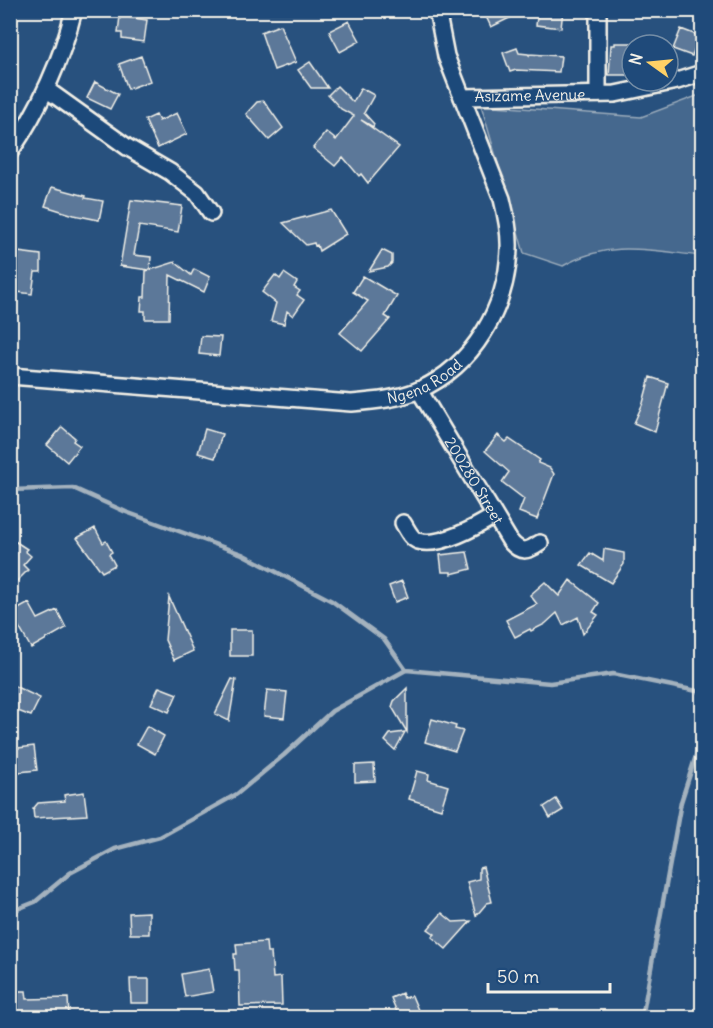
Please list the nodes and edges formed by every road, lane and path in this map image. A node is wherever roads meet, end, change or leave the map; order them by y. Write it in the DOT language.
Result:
graph roads {
  1 [pos="74,10"];
  2 [pos="437,10"];
  3 [pos="597,10"];
  4 [pos="702,73"];
  5 [pos="46,90"];
  6 [pos="597,94"];
  7 [pos="462,97"];
  8 [pos="10,152"];
  9 [pos="212,213"];
  10 [pos="10,376"];
  11 [pos="419,390"];
  12 [pos="494,516"];
  13 [pos="403,524"];
  14 [pos="540,543"];
  1 -- 5 [label="street"];
  2 -- 7 [label="street, Ngena Road"];
  3 -- 6 [label="street, Asizame Avenue"];
  4 -- 6 [label="street, Asizame Avenue"];
  5 -- 8 [label="street"];
  5 -- 9 [label="street"];
  6 -- 7 [label="street, Asizame Avenue"];
  7 -- 11 [label="street, Ngena Road"];
  10 -- 11 [label="street, Ngena Road"];
  11 -- 12 [label="street, 200280 Street"];
  12 -- 13 [label="street"];
  12 -- 14 [label="street, 200280 Street"];
}
